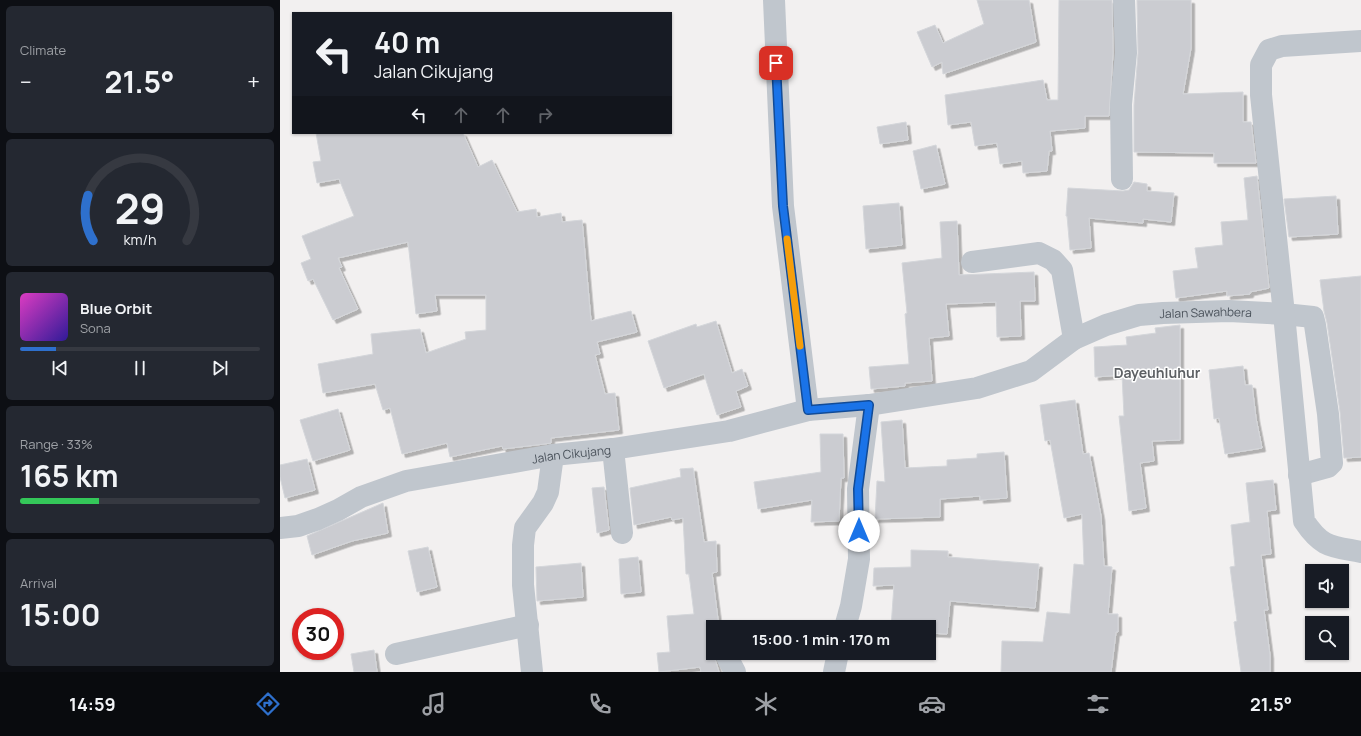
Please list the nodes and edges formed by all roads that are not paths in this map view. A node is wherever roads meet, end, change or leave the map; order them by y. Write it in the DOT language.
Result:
graph roads {
  1 [pos="774,0"];
  2 [pos="1124,0"];
  3 [pos="1361,41"];
  4 [pos="1122,179"];
  5 [pos="972,262"];
  6 [pos="1284,314"];
  7 [pos="1074,339"];
  8 [pos="869,405"];
  9 [pos="808,410"];
  10 [pos="613,449"];
  11 [pos="553,455"];
  12 [pos="1299,475"];
  13 [pos="280,528"];
  14 [pos="622,533"];
  15 [pos="1361,552"];
  16 [pos="847,620"];
  17 [pos="528,624"];
  18 [pos="396,654"];
  19 [pos="729,660"];
  20 [pos="837,660"];
  21 [pos="532,672"];
  22 [pos="735,672"];
  23 [pos="834,672"];
  1 -- 9 [label="street"];
  2 -- 4 [label="street"];
  3 -- 6 [label="street"];
  5 -- 7 [label="street"];
  6 -- 7 [label="street, Jalan Sawahbera"];
  6 -- 12 [label="street"];
  6 -- 12 [label="street, Jalan Sawahbera"];
  7 -- 8 [label="street, Jalan Sawahbera"];
  8 -- 9 [label="street, Jalan Cikujang"];
  8 -- 16 [label="street"];
  9 -- 10 [label="street, Jalan Cikujang"];
  10 -- 11 [label="street, Jalan Cikujang"];
  10 -- 14 [label="street"];
  11 -- 13 [label="street, Jalan Cikujang"];
  11 -- 17 [label="street"];
  12 -- 15 [label="street"];
  17 -- 18 [label="street"];
  17 -- 21 [label="street"];
  19 -- 22 [label="street"];
  20 -- 23 [label="street"];
}
